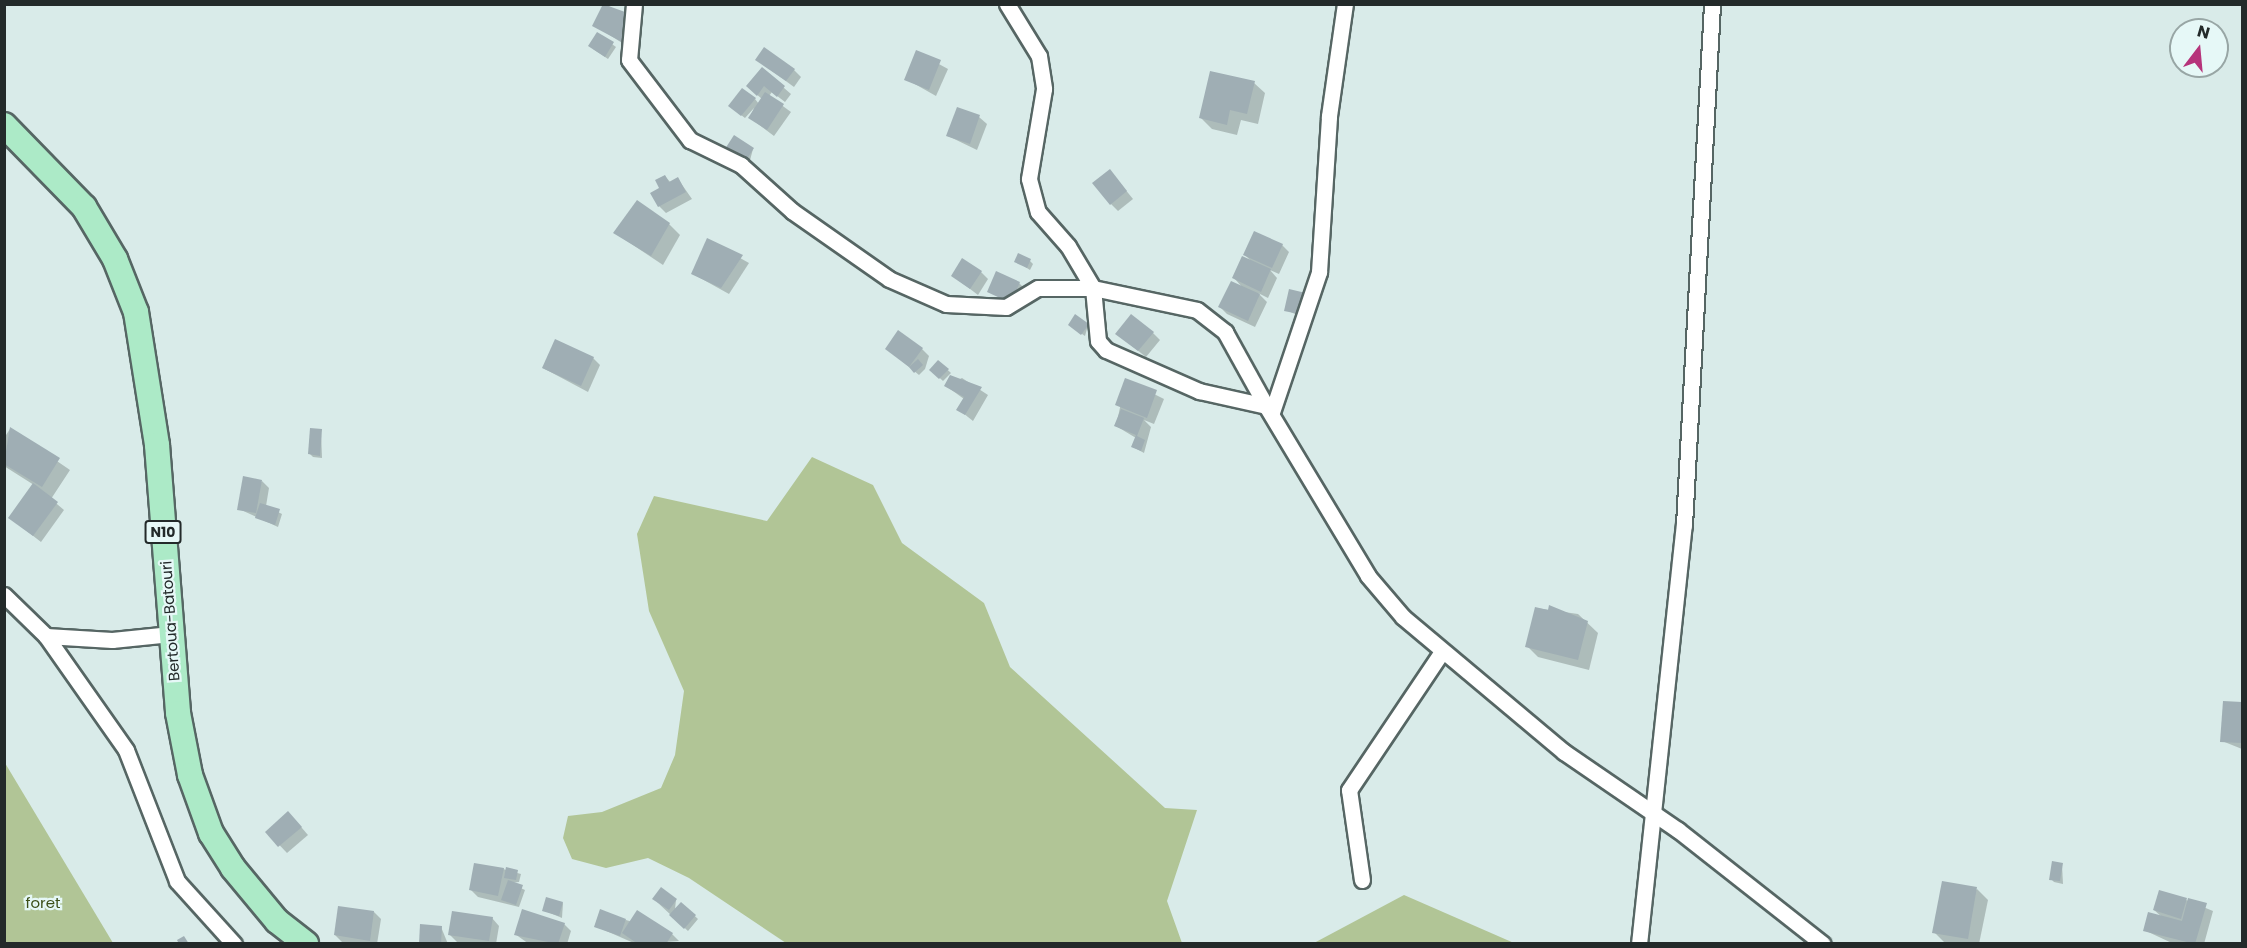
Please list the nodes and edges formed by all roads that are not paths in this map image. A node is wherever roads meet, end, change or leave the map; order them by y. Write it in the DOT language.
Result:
graph roads {
  1 [pos="634,4"];
  2 [pos="1007,4"];
  3 [pos="1345,4"];
  4 [pos="1712,4"];
  5 [pos="4,125"];
  6 [pos="1093,288"];
  7 [pos="1269,409"];
  8 [pos="4,595"];
  9 [pos="171,634"];
  10 [pos="46,636"];
  11 [pos="1441,653"];
  12 [pos="1653,812"];
  13 [pos="1362,880"];
  14 [pos="234,944"];
  15 [pos="306,944"];
  16 [pos="1640,944"];
  17 [pos="1823,944"];
  1 -- 6 [label="street"];
  2 -- 6 [label="street"];
  3 -- 7 [label="street"];
  4 -- 12 [label="street"];
  5 -- 9 [label="highway, Bertoua-Batouri / N10"];
  6 -- 7 [label="street"];
  6 -- 7 [label="street"];
  7 -- 11 [label="street"];
  8 -- 10 [label="street"];
  9 -- 10 [label="street"];
  9 -- 15 [label="highway, Bertoua-Batouri / N10"];
  10 -- 14 [label="street"];
  11 -- 12 [label="street"];
  11 -- 13 [label="street"];
  12 -- 16 [label="street"];
  12 -- 17 [label="street"];
}
